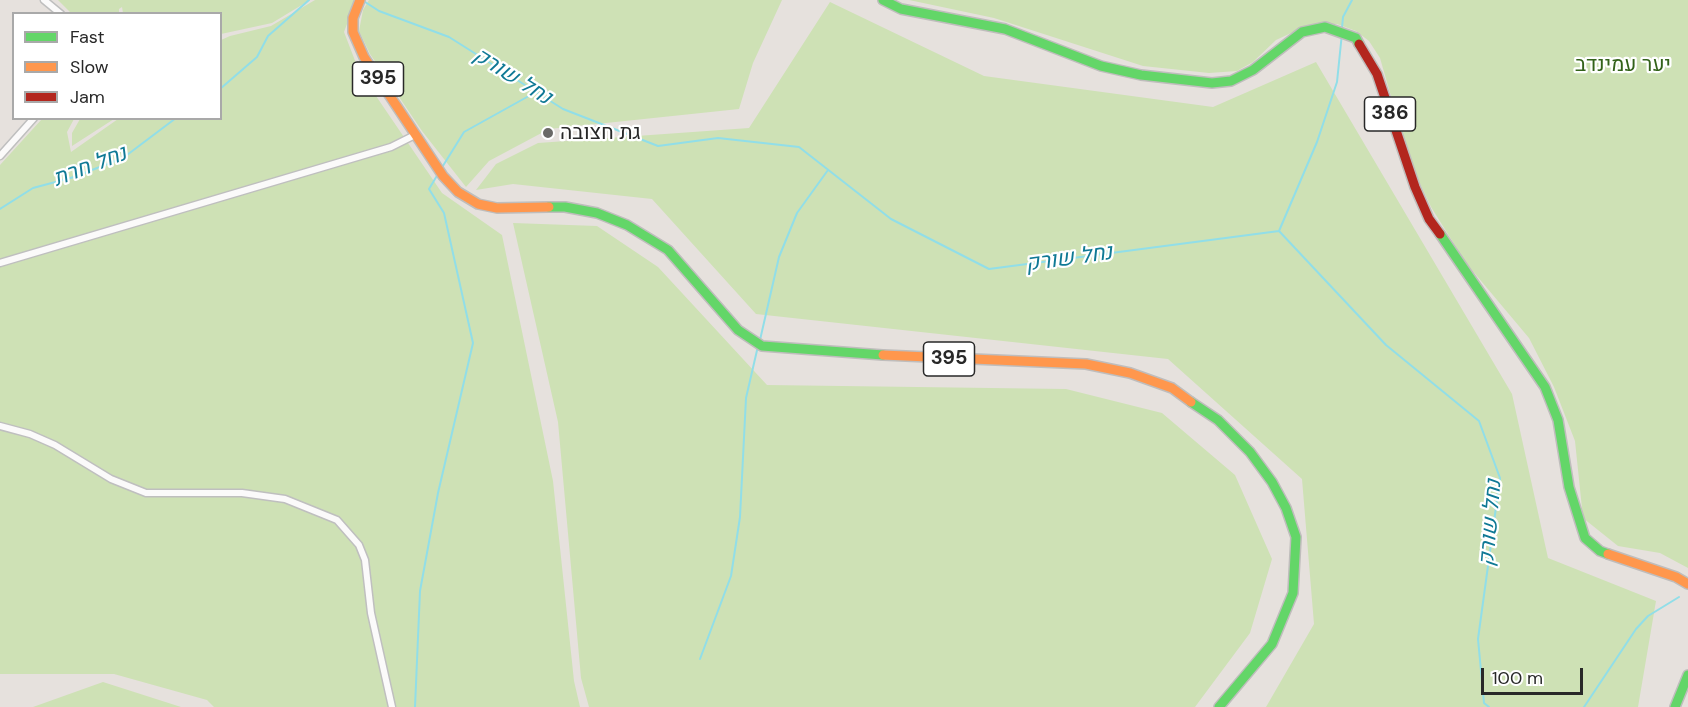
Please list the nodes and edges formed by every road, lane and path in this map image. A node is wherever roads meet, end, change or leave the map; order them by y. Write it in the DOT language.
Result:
graph roads {
  1 [pos="44,0"];
  2 [pos="883,0"];
  3 [pos="358,3"];
  4 [pos="59,12"];
  5 [pos="32,120"];
  6 [pos="415,135"];
  7 [pos="0,156"];
  8 [pos="0,263"];
  9 [pos="0,426"];
  10 [pos="1688,584"];
  11 [pos="1688,675"];
  12 [pos="392,707"];
  13 [pos="1219,707"];
  14 [pos="1675,707"];
  1 -- 4 [label="street"];
  2 -- 10 [label="main road, 386"];
  3 -- 6 [label="main road, 395"];
  5 -- 7 [label="street"];
  6 -- 8 [label="street"];
  6 -- 13 [label="main road, 395"];
  9 -- 12 [label="street"];
  11 -- 14 [label="main road"];
}
